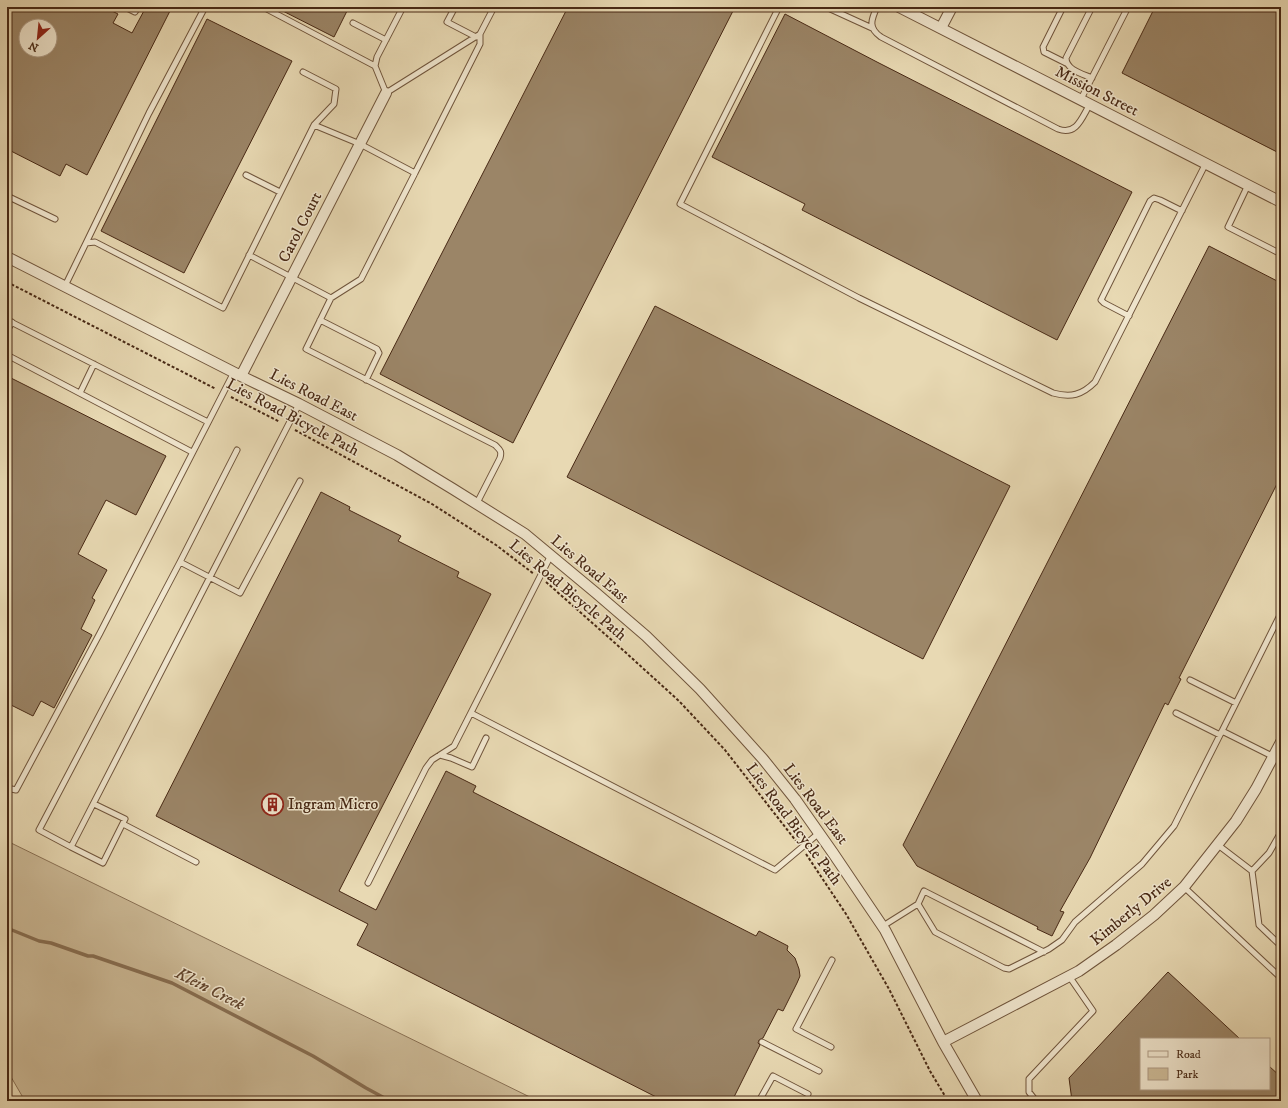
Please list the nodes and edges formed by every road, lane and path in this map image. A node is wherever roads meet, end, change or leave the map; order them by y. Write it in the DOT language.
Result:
graph roads {
  1 [pos="125,7"];
  2 [pos="138,7"];
  3 [pos="205,7"];
  4 [pos="263,7"];
  5 [pos="403,7"];
  6 [pos="455,7"];
  7 [pos="494,7"];
  8 [pos="779,7"];
  9 [pos="826,7"];
  10 [pos="877,7"];
  11 [pos="899,7"];
  12 [pos="952,7"];
  13 [pos="1064,7"];
  14 [pos="1092,7"];
  15 [pos="1128,7"];
  16 [pos="353,23"];
  17 [pos="872,28"];
  18 [pos="941,28"];
  19 [pos="478,35"];
  20 [pos="386,40"];
  21 [pos="1066,63"];
  22 [pos="375,66"];
  23 [pos="303,72"];
  24 [pos="1092,78"];
  25 [pos="386,93"];
  26 [pos="1085,102"];
  27 [pos="314,125"];
  28 [pos="360,144"];
  29 [pos="1206,163"];
  30 [pos="415,173"];
  31 [pos="246,175"];
  32 [pos="1248,185"];
  33 [pos="280,192"];
  34 [pos="7,196"];
  35 [pos="1281,202"];
  36 [pos="1182,211"];
  37 [pos="55,219"];
  38 [pos="86,244"];
  39 [pos="1281,254"];
  40 [pos="249,256"];
  41 [pos="7,257"];
  42 [pos="291,277"];
  43 [pos="7,282"];
  44 [pos="65,286"];
  45 [pos="331,298"];
  46 [pos="1129,316"];
  47 [pos="320,320"];
  48 [pos="9,321"];
  49 [pos="7,331"];
  50 [pos="7,355"];
  51 [pos="94,364"];
  52 [pos="237,374"];
  53 [pos="366,380"];
  54 [pos="80,393"];
  55 [pos="223,393"];
  56 [pos="299,404"];
  57 [pos="208,422"];
  58 [pos="288,426"];
  59 [pos="237,450"];
  60 [pos="192,452"];
  61 [pos="300,481"];
  62 [pos="477,504"];
  63 [pos="551,555"];
  64 [pos="180,562"];
  65 [pos="209,578"];
  66 [pos="540,578"];
  67 [pos="1281,612"];
  68 [pos="1190,680"];
  69 [pos="1236,703"];
  70 [pos="471,713"];
  71 [pos="1176,713"];
  72 [pos="1221,733"];
  73 [pos="486,738"];
  74 [pos="1281,742"];
  75 [pos="440,755"];
  76 [pos="1274,757"];
  77 [pos="7,788"];
  78 [pos="94,804"];
  79 [pos="123,824"];
  80 [pos="1281,832"];
  81 [pos="819,833"];
  82 [pos="1218,845"];
  83 [pos="71,847"];
  84 [pos="801,848"];
  85 [pos="196,862"];
  86 [pos="1252,871"];
  87 [pos="368,883"];
  88 [pos="1184,887"];
  89 [pos="918,904"];
  90 [pos="883,926"];
  91 [pos="1280,944"];
  92 [pos="1044,952"];
  93 [pos="832,960"];
  94 [pos="1069,976"];
  95 [pos="1281,978"];
  96 [pos="762,1042"];
  97 [pos="943,1042"];
  98 [pos="831,1047"];
  99 [pos="819,1071"];
  100 [pos="808,1094"];
  101 [pos="759,1101"];
  102 [pos="948,1101"];
  103 [pos="977,1101"];
  104 [pos="1036,1101"];
  1 -- 2 [label="lane"];
  3 -- 38 [label="lane"];
  4 -- 22 [label="lane"];
  5 -- 20 [label="lane"];
  6 -- 19 [label="lane"];
  7 -- 19 [label="lane"];
  8 -- 46 [label="lane"];
  9 -- 17 [label="lane"];
  10 -- 17 [label="lane"];
  11 -- 18 [label="street, Mission Street"];
  12 -- 18 [label="street"];
  13 -- 21 [label="lane"];
  14 -- 21 [label="lane"];
  15 -- 24 [label="lane"];
  16 -- 20 [label="lane"];
  17 -- 26 [label="lane"];
  18 -- 26 [label="street, Mission Street"];
  19 -- 25 [label="lane"];
  19 -- 30 [label="lane"];
  20 -- 22 [label="lane"];
  21 -- 24 [label="lane"];
  22 -- 25 [label="lane"];
  23 -- 27 [label="lane"];
  24 -- 26 [label="lane"];
  25 -- 28 [label="street, Carol Court"];
  26 -- 29 [label="street, Mission Street"];
  27 -- 28 [label="lane"];
  27 -- 33 [label="lane"];
  28 -- 30 [label="lane"];
  28 -- 42 [label="street, Carol Court"];
  29 -- 32 [label="street, Mission Street"];
  29 -- 36 [label="lane"];
  30 -- 45 [label="lane"];
  31 -- 33 [label="lane"];
  32 -- 35 [label="street, Mission Street"];
  32 -- 39 [label="lane"];
  33 -- 40 [label="lane"];
  34 -- 37 [label="lane"];
  36 -- 46 [label="lane"];
  36 -- 46 [label="lane"];
  38 -- 40 [label="lane"];
  38 -- 44 [label="lane"];
  40 -- 42 [label="lane"];
  41 -- 44 [label="street, Lies Road East"];
  42 -- 45 [label="lane"];
  42 -- 52 [label="street, Carol Court"];
  43 -- 55 [label="path, Lies Road Bicycle Path"];
  44 -- 52 [label="street, Lies Road East"];
  45 -- 47 [label="lane"];
  47 -- 53 [label="lane"];
  47 -- 53 [label="lane"];
  48 -- 49 [label="lane"];
  48 -- 51 [label="lane"];
  50 -- 54 [label="lane"];
  51 -- 54 [label="lane"];
  51 -- 57 [label="lane"];
  52 -- 55 [label="lane"];
  52 -- 56 [label="street, Lies Road East"];
  53 -- 62 [label="lane"];
  54 -- 60 [label="lane"];
  55 -- 57 [label="lane"];
  55 -- 58 [label="path, Lies Road Bicycle Path"];
  56 -- 58 [label="lane"];
  56 -- 62 [label="street, Lies Road East"];
  57 -- 60 [label="lane"];
  58 -- 65 [label="lane"];
  58 -- 66 [label="path, Lies Road Bicycle Path"];
  59 -- 64 [label="lane"];
  60 -- 77 [label="lane"];
  61 -- 65 [label="lane"];
  62 -- 63 [label="street, Lies Road East"];
  63 -- 66 [label="lane"];
  63 -- 81 [label="street, Lies Road East"];
  64 -- 65 [label="lane"];
  64 -- 83 [label="lane"];
  65 -- 78 [label="lane"];
  66 -- 70 [label="lane"];
  66 -- 84 [label="path, Lies Road Bicycle Path"];
  67 -- 69 [label="lane"];
  68 -- 69 [label="lane"];
  69 -- 72 [label="lane"];
  70 -- 75 [label="lane"];
  70 -- 84 [label="lane"];
  71 -- 72 [label="lane"];
  72 -- 76 [label="lane"];
  72 -- 92 [label="lane"];
  73 -- 75 [label="lane"];
  74 -- 76 [label="street, Kimberly Drive"];
  75 -- 87 [label="lane"];
  76 -- 82 [label="street, Kimberly Drive"];
  78 -- 79 [label="lane"];
  78 -- 83 [label="lane"];
  79 -- 83 [label="lane"];
  79 -- 85 [label="lane"];
  80 -- 86 [label="lane"];
  81 -- 84 [label="lane"];
  81 -- 90 [label="street, Lies Road East"];
  82 -- 86 [label="lane"];
  82 -- 88 [label="street, Kimberly Drive"];
  84 -- 102 [label="path, Lies Road Bicycle Path"];
  86 -- 91 [label="lane"];
  88 -- 94 [label="street, Kimberly Drive"];
  88 -- 95 [label="lane"];
  89 -- 90 [label="lane"];
  89 -- 92 [label="lane"];
  89 -- 92 [label="lane"];
  90 -- 97 [label="street, Lies Road East"];
  93 -- 98 [label="lane"];
  94 -- 97 [label="street, Kimberly Drive"];
  94 -- 104 [label="lane"];
  96 -- 99 [label="lane"];
  97 -- 103 [label="street, Lies Road East"];
  100 -- 101 [label="lane"];
}
